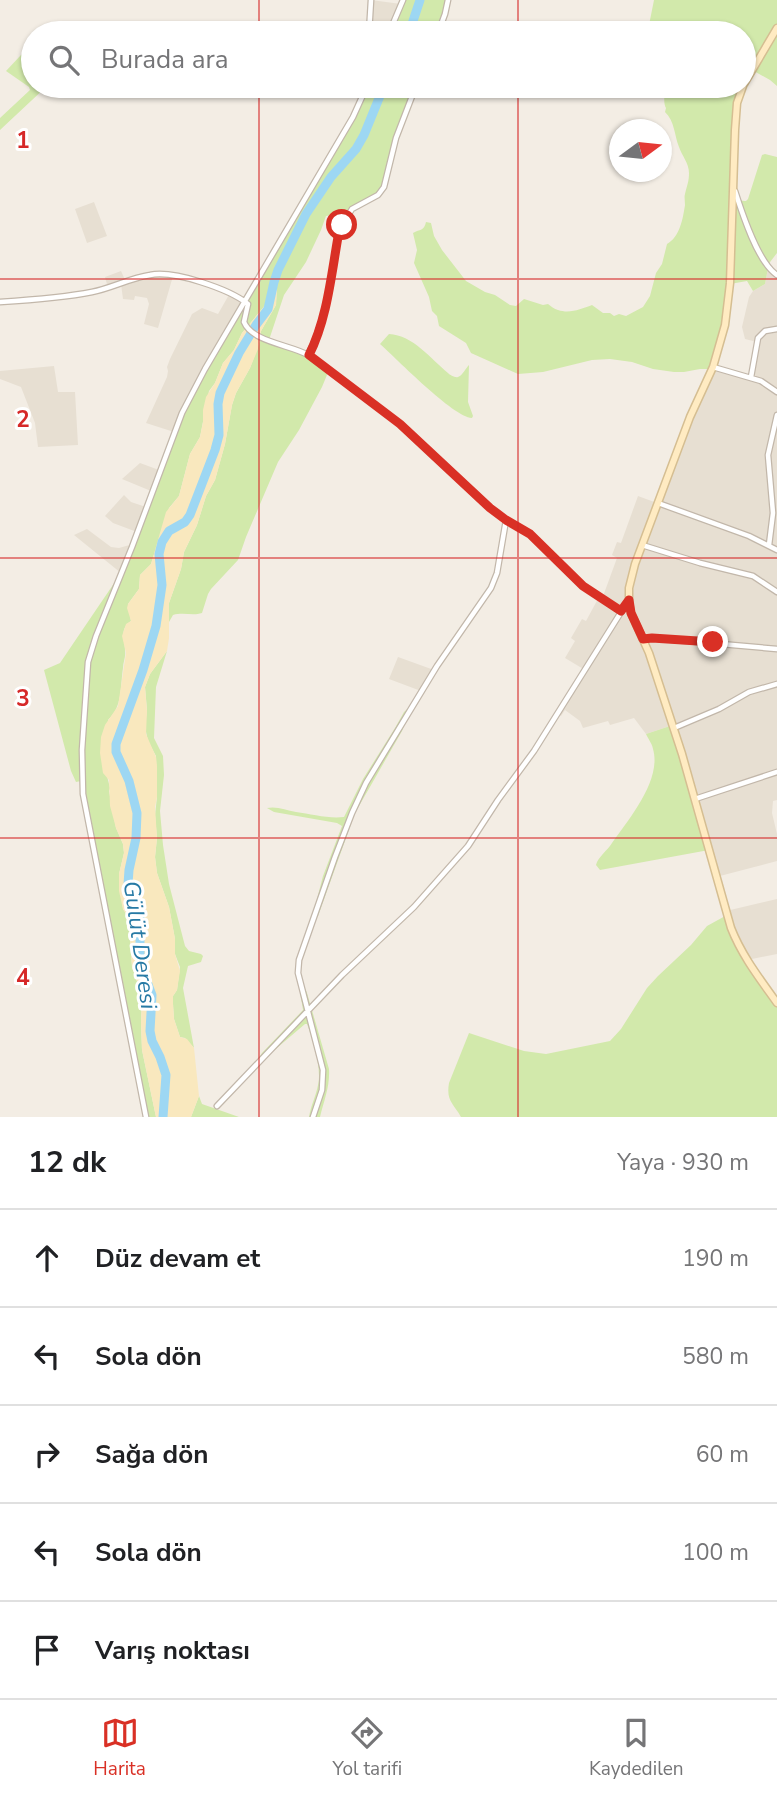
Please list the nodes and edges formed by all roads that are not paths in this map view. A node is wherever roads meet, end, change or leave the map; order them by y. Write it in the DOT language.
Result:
graph roads {
  1 [pos="371,0"];
  2 [pos="403,0"];
  3 [pos="448,0"];
  4 [pos="370,21"];
  5 [pos="394,21"];
  6 [pos="442,21"];
  7 [pos="777,28"];
  8 [pos="756,63"];
  9 [pos="362,98"];
  10 [pos="411,98"];
  11 [pos="739,98"];
  12 [pos="734,187"];
  13 [pos="777,275"];
  14 [pos="0,302"];
  15 [pos="245,302"];
  16 [pos="777,329"];
  17 [pos="309,355"];
  18 [pos="713,368"];
  19 [pos="751,377"];
  20 [pos="777,392"];
  21 [pos="777,415"];
  22 [pos="658,503"];
  23 [pos="506,520"];
  24 [pos="642,545"];
  25 [pos="769,545"];
  26 [pos="777,550"];
  27 [pos="777,592"];
  28 [pos="629,600"];
  29 [pos="621,611"];
  30 [pos="643,639"];
  31 [pos="777,649"];
  32 [pos="777,684"];
  33 [pos="674,728"];
  34 [pos="777,772"];
  35 [pos="695,799"];
  36 [pos="777,1003"];
  37 [pos="309,1011"];
  38 [pos="217,1105"];
  39 [pos="146,1117"];
  40 [pos="313,1117"];
  1 -- 4 [label="street"];
  2 -- 5 [label="street"];
  3 -- 6 [label="street"];
  7 -- 8 [label="street"];
  9 -- 15 [label="street"];
  10 -- 17 [label="street"];
  11 -- 12 [label="street"];
  12 -- 13 [label="street"];
  12 -- 18 [label="street"];
  14 -- 15 [label="street"];
  15 -- 17 [label="street"];
  15 -- 39 [label="street"];
  16 -- 19 [label="street"];
  17 -- 23 [label="street"];
  18 -- 19 [label="street"];
  18 -- 22 [label="street"];
  19 -- 20 [label="street"];
  21 -- 25 [label="street"];
  22 -- 24 [label="street"];
  22 -- 25 [label="street"];
  23 -- 29 [label="street"];
  23 -- 37 [label="street"];
  24 -- 27 [label="street"];
  24 -- 28 [label="street"];
  25 -- 26 [label="street"];
  28 -- 29 [label="street"];
  28 -- 30 [label="street"];
  29 -- 37 [label="street"];
  30 -- 31 [label="street"];
  30 -- 33 [label="street"];
  32 -- 33 [label="street"];
  33 -- 35 [label="street"];
  34 -- 35 [label="street"];
  35 -- 36 [label="street"];
  37 -- 38 [label="street"];
  37 -- 40 [label="street"];
}
